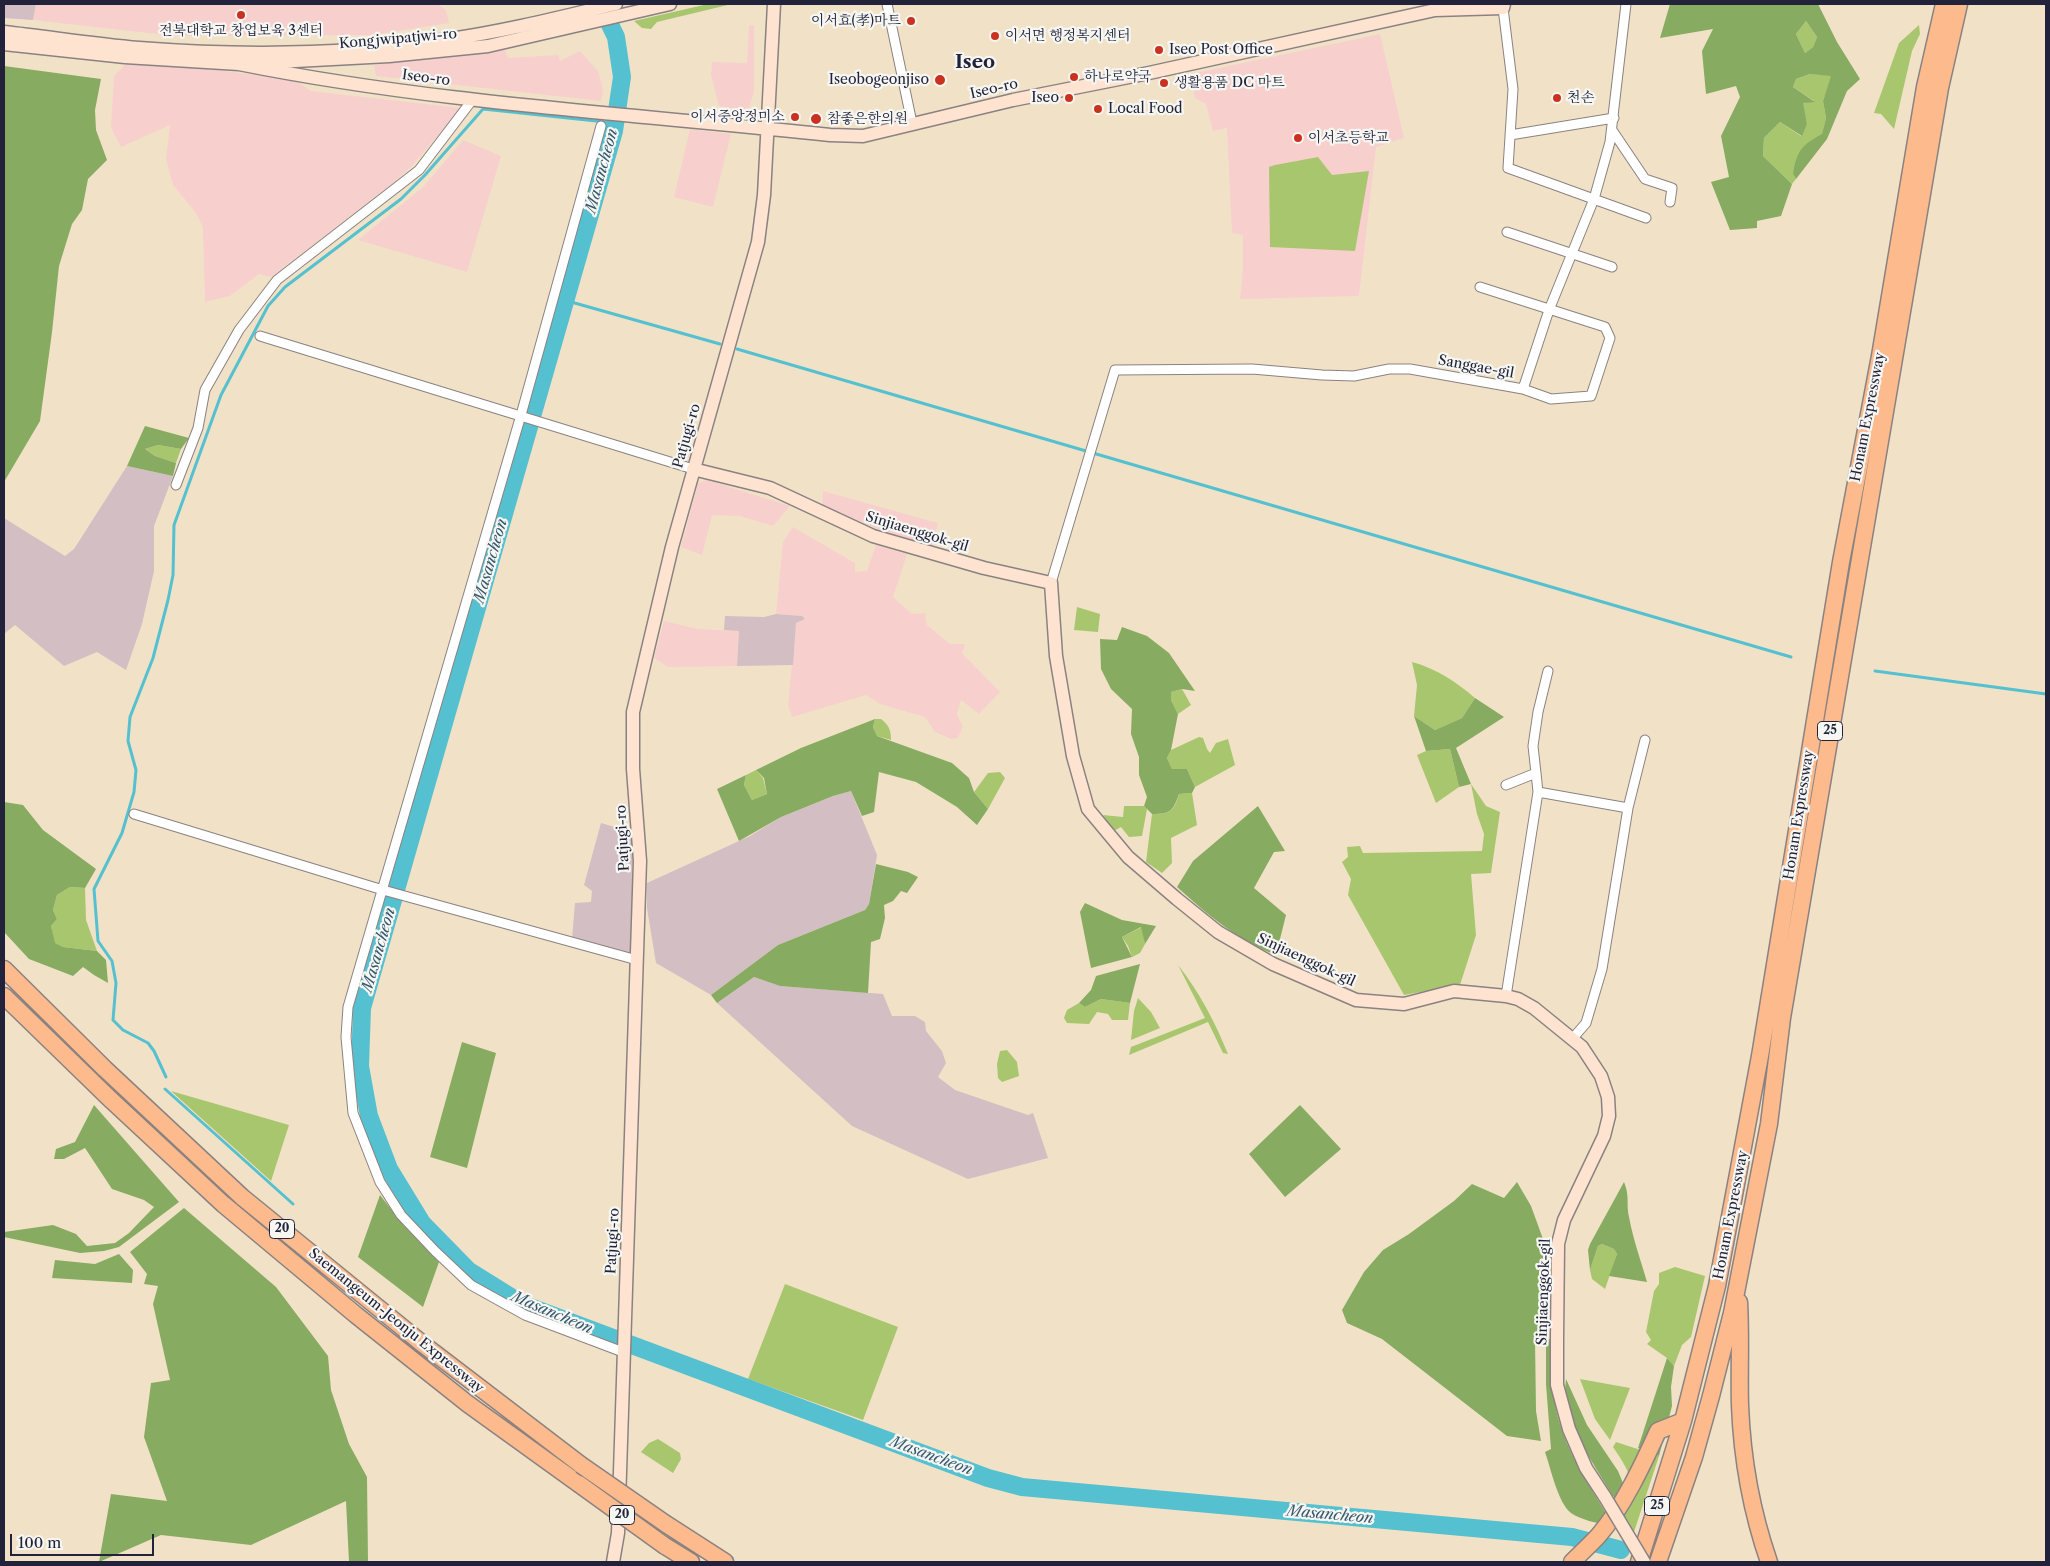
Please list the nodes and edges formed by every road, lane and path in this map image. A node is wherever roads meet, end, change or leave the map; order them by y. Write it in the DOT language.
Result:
graph roads {
  1 [pos="616,4"];
  2 [pos="670,4"];
  3 [pos="774,4"];
  4 [pos="887,4"];
  5 [pos="1626,4"];
  6 [pos="1944,4"];
  7 [pos="1959,4"];
  8 [pos="1504,6"];
  9 [pos="583,18"];
  10 [pos="4,32"];
  11 [pos="4,44"];
  12 [pos="240,64"];
  13 [pos="473,99"];
  14 [pos="1614,118"];
  15 [pos="912,123"];
  16 [pos="601,126"];
  17 [pos="766,128"];
  18 [pos="1612,130"];
  19 [pos="1510,135"];
  20 [pos="1594,198"];
  21 [pos="1670,202"];
  22 [pos="1646,218"];
  23 [pos="1507,232"];
  24 [pos="1572,254"];
  25 [pos="1612,267"];
  26 [pos="1480,287"];
  27 [pos="1549,310"];
  28 [pos="260,336"];
  29 [pos="1115,370"];
  30 [pos="1523,389"];
  31 [pos="524,416"];
  32 [pos="693,469"];
  33 [pos="176,485"];
  34 [pos="1051,583"];
  35 [pos="1548,671"];
  36 [pos="1645,740"];
  37 [pos="1536,773"];
  38 [pos="1506,785"];
  39 [pos="1538,792"];
  40 [pos="1628,808"];
  41 [pos="134,814"];
  42 [pos="386,890"];
  43 [pos="637,960"];
  44 [pos="4,969"];
  45 [pos="4,996"];
  46 [pos="1506,996"];
  47 [pos="1573,1038"];
  48 [pos="1738,1283"];
  49 [pos="623,1350"];
  50 [pos="1683,1421"];
  51 [pos="613,1562"];
  52 [pos="690,1562"];
  53 [pos="725,1562"];
  54 [pos="1572,1562"];
  55 [pos="1639,1562"];
  56 [pos="1644,1562"];
  57 [pos="1658,1562"];
  58 [pos="1769,1562"];
  1 -- 9 [label="street, Kongjwipatjwi-ro"];
  2 -- 9 [label="street, Kongjwipatjwi-ro"];
  3 -- 17 [label="street, Patjugi-ro"];
  4 -- 15 [label="street"];
  5 -- 14 [label="street, Sanggae-gil"];
  6 -- 50 [label="highway, Honam Expressway / 25"];
  7 -- 48 [label="highway, Honam Expressway / 25"];
  8 -- 15 [label="street, Iseo-ro"];
  8 -- 19 [label="street"];
  9 -- 10 [label="street, Kongjwipatjwi-ro"];
  9 -- 12 [label="street, Kongjwipatjwi-ro"];
  11 -- 12 [label="street, Kongjwipatjwi-ro"];
  12 -- 13 [label="street, Iseo-ro"];
  13 -- 17 [label="street, Iseo-ro"];
  13 -- 33 [label="street"];
  14 -- 18 [label="street, Sanggae-gil"];
  14 -- 19 [label="street"];
  15 -- 17 [label="street, Iseo-ro"];
  16 -- 31 [label="street"];
  17 -- 32 [label="street, Patjugi-ro"];
  18 -- 20 [label="street, Sanggae-gil"];
  18 -- 21 [label="street"];
  19 -- 20 [label="street"];
  20 -- 22 [label="street"];
  20 -- 24 [label="street, Sanggae-gil"];
  23 -- 24 [label="street"];
  24 -- 25 [label="street"];
  24 -- 27 [label="street, Sanggae-gil"];
  26 -- 27 [label="street"];
  27 -- 30 [label="street, Sanggae-gil"];
  27 -- 30 [label="street"];
  28 -- 31 [label="street"];
  29 -- 30 [label="street, Sanggae-gil"];
  29 -- 34 [label="street, Sinjiaenggok-gil"];
  31 -- 32 [label="street"];
  31 -- 42 [label="street"];
  32 -- 34 [label="street, Sinjiaenggok-gil"];
  32 -- 43 [label="street, Patjugi-ro"];
  34 -- 46 [label="street, Sinjiaenggok-gil"];
  35 -- 37 [label="street"];
  36 -- 40 [label="street"];
  37 -- 38 [label="street"];
  37 -- 39 [label="street"];
  39 -- 40 [label="street"];
  39 -- 46 [label="street"];
  40 -- 47 [label="street"];
  41 -- 42 [label="street"];
  42 -- 43 [label="street"];
  42 -- 49 [label="street"];
  43 -- 49 [label="street, Patjugi-ro"];
  44 -- 53 [label="highway, Saemangeum-Jeonju Expressway / 20, bridge"];
  45 -- 52 [label="highway, Saemangeum-Jeonju Expressway / 20, bridge"];
  46 -- 47 [label="street, Sinjiaenggok-gil"];
  47 -- 56 [label="street, Sinjiaenggok-gil, bridge"];
  48 -- 57 [label="highway, Honam Expressway / 25"];
  48 -- 58 [label="highway"];
  49 -- 51 [label="street, Patjugi-ro"];
  50 -- 54 [label="highway"];
  50 -- 55 [label="highway, Honam Expressway / 25"];
}
